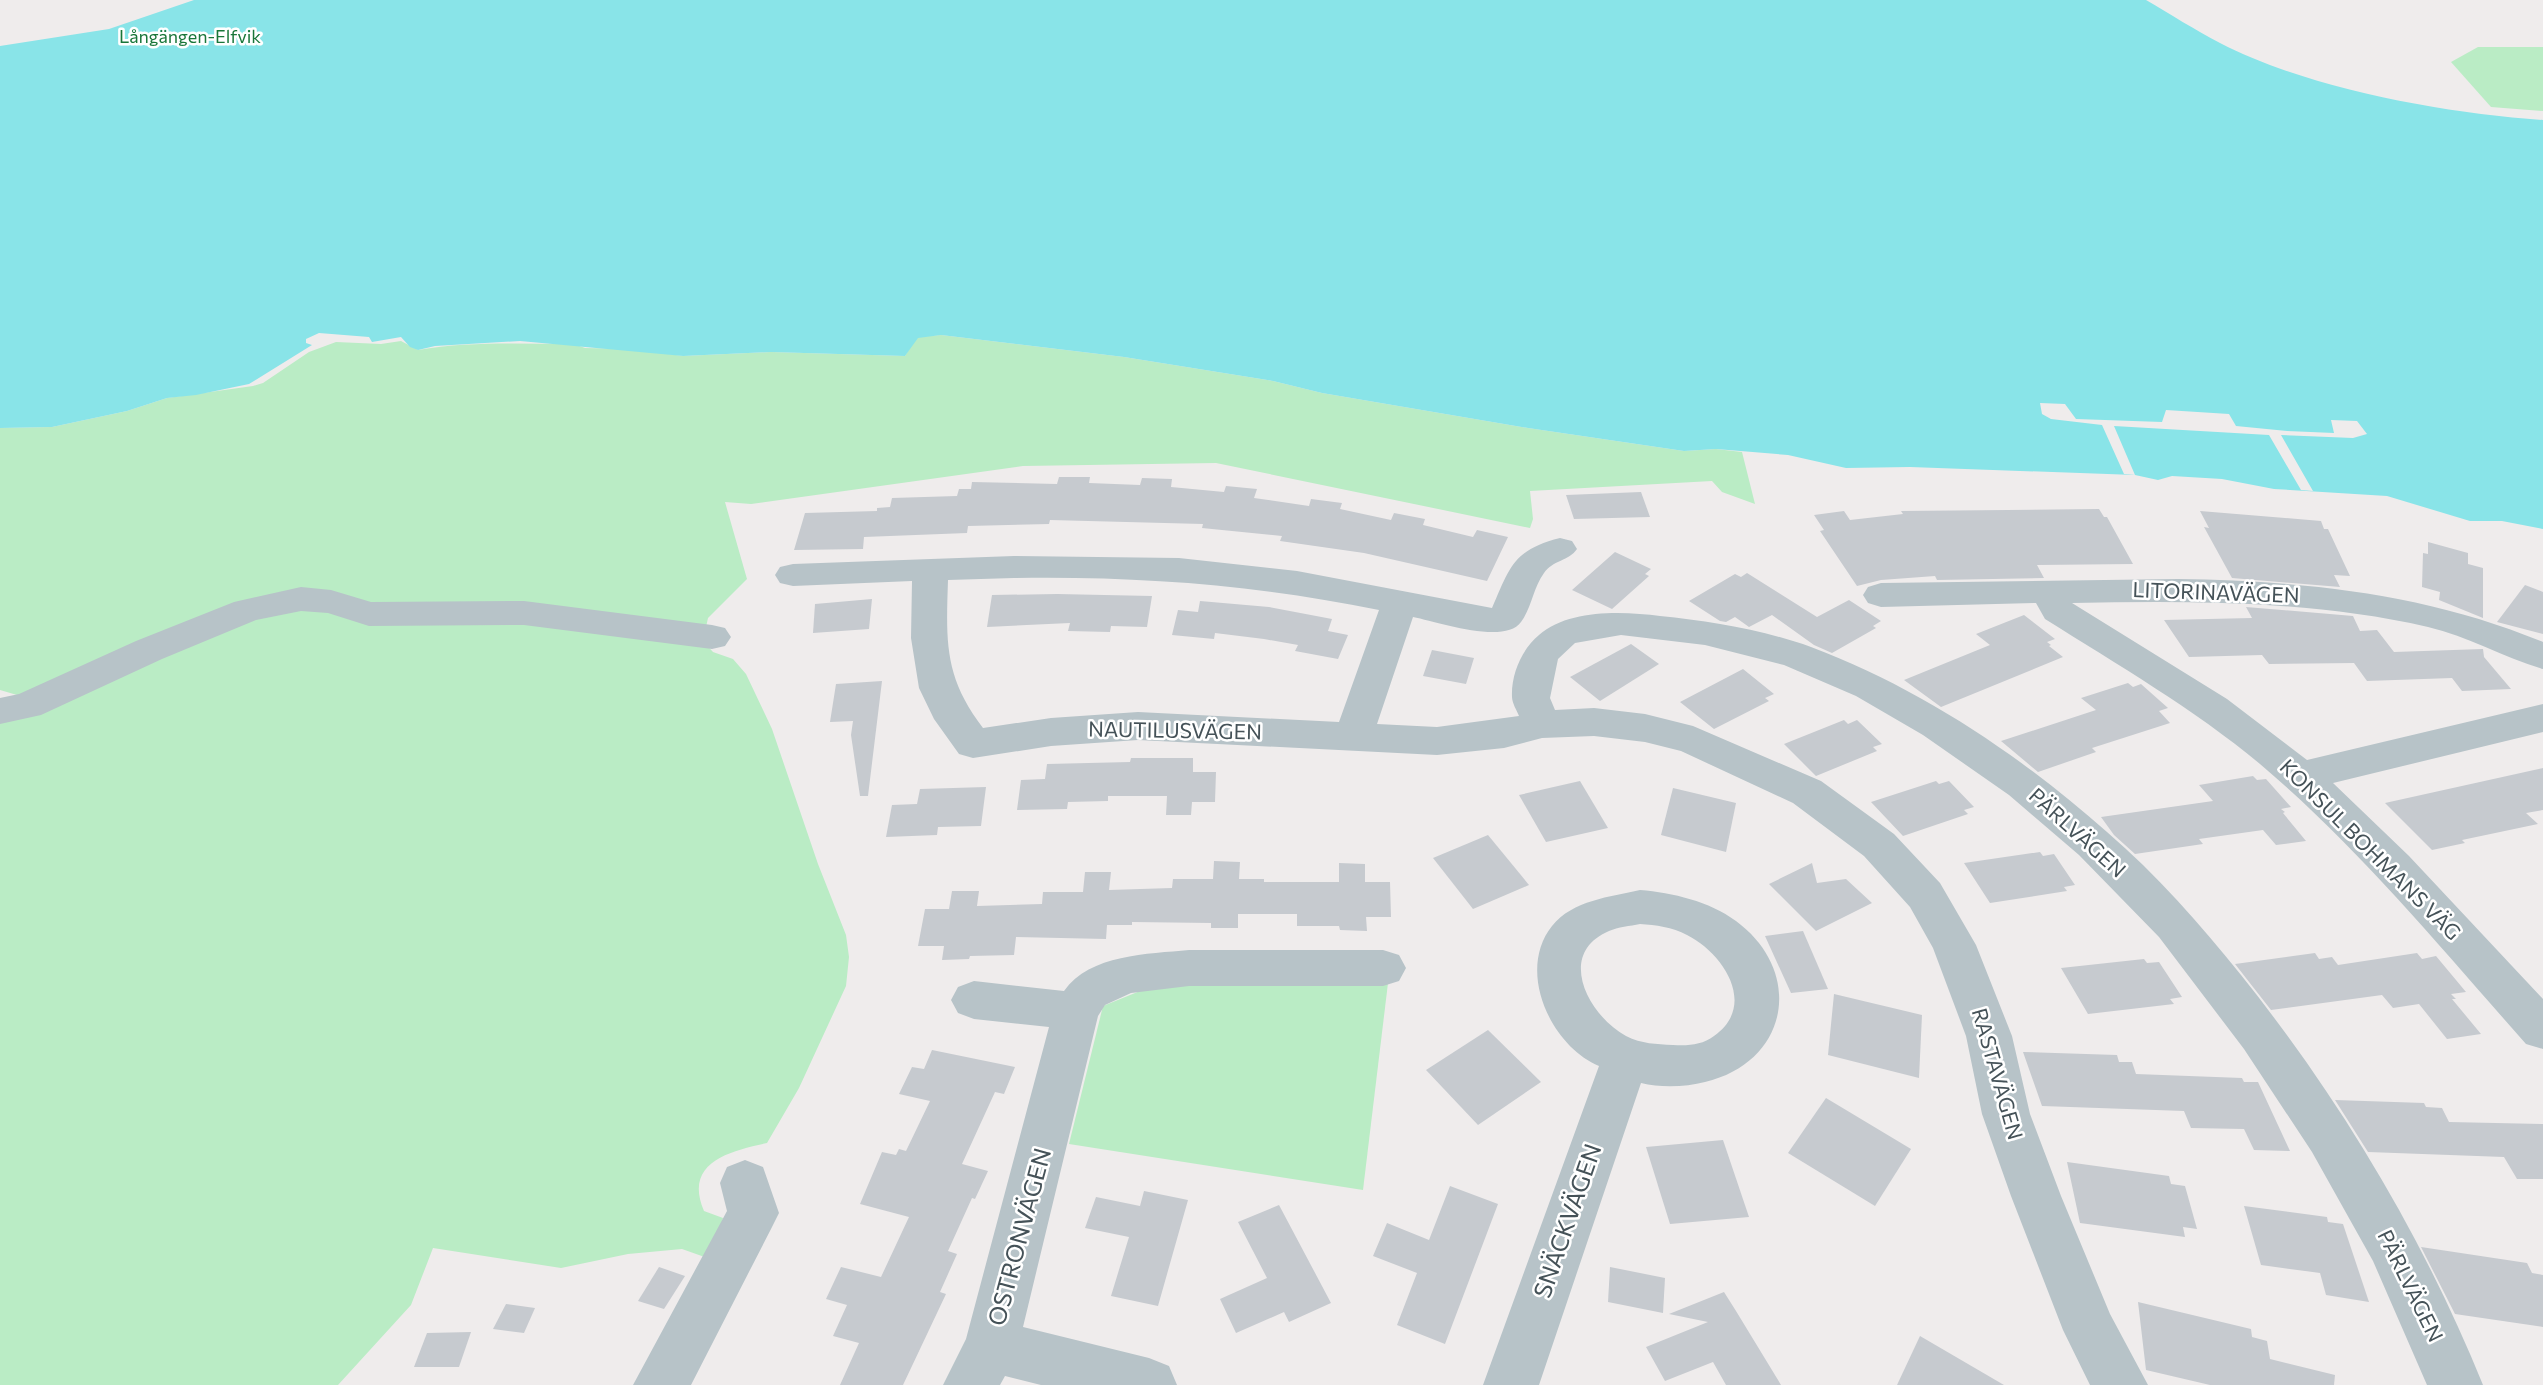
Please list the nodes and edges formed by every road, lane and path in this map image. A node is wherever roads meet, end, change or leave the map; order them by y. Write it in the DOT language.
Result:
graph roads {
  1 [pos="1560,549"];
  2 [pos="930,570"];
  3 [pos="793,575"];
  4 [pos="2048,591"];
  5 [pos="1881,595"];
  6 [pos="1400,603"];
  7 [pos="712,637"];
  8 [pos="2543,656"];
  9 [pos="0,711"];
  10 [pos="2543,718"];
  11 [pos="1542,723"];
  12 [pos="1353,737"];
  13 [pos="2300,776"];
  14 [pos="1383,968"];
  15 [pos="974,1000"];
  16 [pos="1076,1012"];
  17 [pos="2543,1030"];
  18 [pos="1626,1058"];
  19 [pos="745,1183"];
  20 [pos="981,1365"];
  21 [pos="660,1385"];
  22 [pos="1149,1385"];
  23 [pos="1510,1385"];
  24 [pos="2120,1385"];
  25 [pos="2455,1385"];
  1 -- 6 [label="street"];
  2 -- 3 [label="street"];
  2 -- 6 [label="street"];
  2 -- 12 [label="street, NAUTILUSVÄGEN"];
  4 -- 5 [label="street, LITORINAVÄGEN"];
  4 -- 8 [label="street, LITORINAVÄGEN"];
  4 -- 13 [label="street, KONSUL BOHMANS VÄG"];
  6 -- 12 [label="street"];
  7 -- 9 [label="street"];
  10 -- 13 [label="street"];
  11 -- 12 [label="street, NAUTILUSVÄGEN"];
  11 -- 24 [label="street, RASTAVÄGEN"];
  11 -- 25 [label="street, PÄRLVÄGEN"];
  13 -- 17 [label="street, KONSUL BOHMANS VÄG"];
  14 -- 16 [label="street, OSTRONVÄGEN"];
  15 -- 16 [label="street"];
  16 -- 20 [label="street, OSTRONVÄGEN"];
  18 -- 23 [label="street, SNÄCKVÄGEN"];
  19 -- 21 [label="street"];
  20 -- 22 [label="street, OSTRONVÄGEN"];
}
